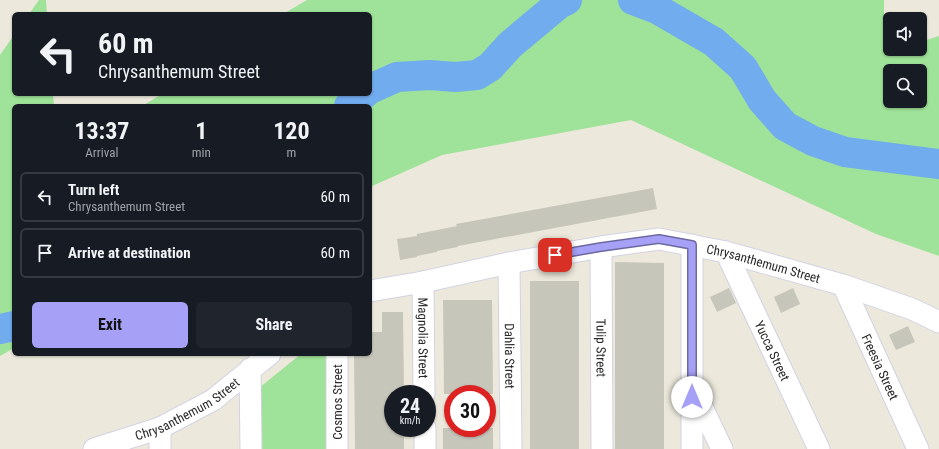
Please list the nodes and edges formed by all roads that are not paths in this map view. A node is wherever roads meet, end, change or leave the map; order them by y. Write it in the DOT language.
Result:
graph roads {
  1 [pos="692,245"];
  2 [pos="601,247"];
  3 [pos="726,252"];
  4 [pos="509,263"];
  5 [pos="424,282"];
  6 [pos="843,285"];
  7 [pos="372,291"];
  8 [pos="939,322"];
  9 [pos="267,356"];
  10 [pos="336,356"];
  11 [pos="250,369"];
  12 [pos="692,384"];
  13 [pos="424,385"];
  14 [pos="160,428"];
  15 [pos="425,437"];
  16 [pos="94,449"];
  17 [pos="160,449"];
  18 [pos="251,449"];
  19 [pos="337,449"];
  20 [pos="425,449"];
  21 [pos="511,449"];
  22 [pos="602,449"];
  23 [pos="692,449"];
  24 [pos="722,449"];
  25 [pos="819,449"];
  26 [pos="918,449"];
  1 -- 2 [label="street, Chrysanthemum Street"];
  1 -- 3 [label="street, Chrysanthemum Street"];
  1 -- 12 [label="street"];
  2 -- 4 [label="street, Chrysanthemum Street"];
  2 -- 22 [label="street, Tulip Street"];
  3 -- 6 [label="street, Chrysanthemum Street"];
  3 -- 25 [label="street, Yucca Street"];
  4 -- 5 [label="street, Chrysanthemum Street"];
  4 -- 21 [label="street, Dahlia Street"];
  5 -- 7 [label="street, Chrysanthemum Street"];
  5 -- 13 [label="street, Magnolia Street"];
  6 -- 8 [label="street, Chrysanthemum Street"];
  6 -- 26 [label="street, Freesia Street"];
  9 -- 11 [label="street, Chrysanthemum Street"];
  10 -- 19 [label="street, Cosmos Street"];
  11 -- 14 [label="street, Chrysanthemum Street"];
  11 -- 18 [label="street"];
  12 -- 23 [label="street"];
  12 -- 24 [label="street"];
  14 -- 16 [label="street, Chrysanthemum Street"];
  14 -- 17 [label="street"];
  15 -- 20 [label="street"];
}
